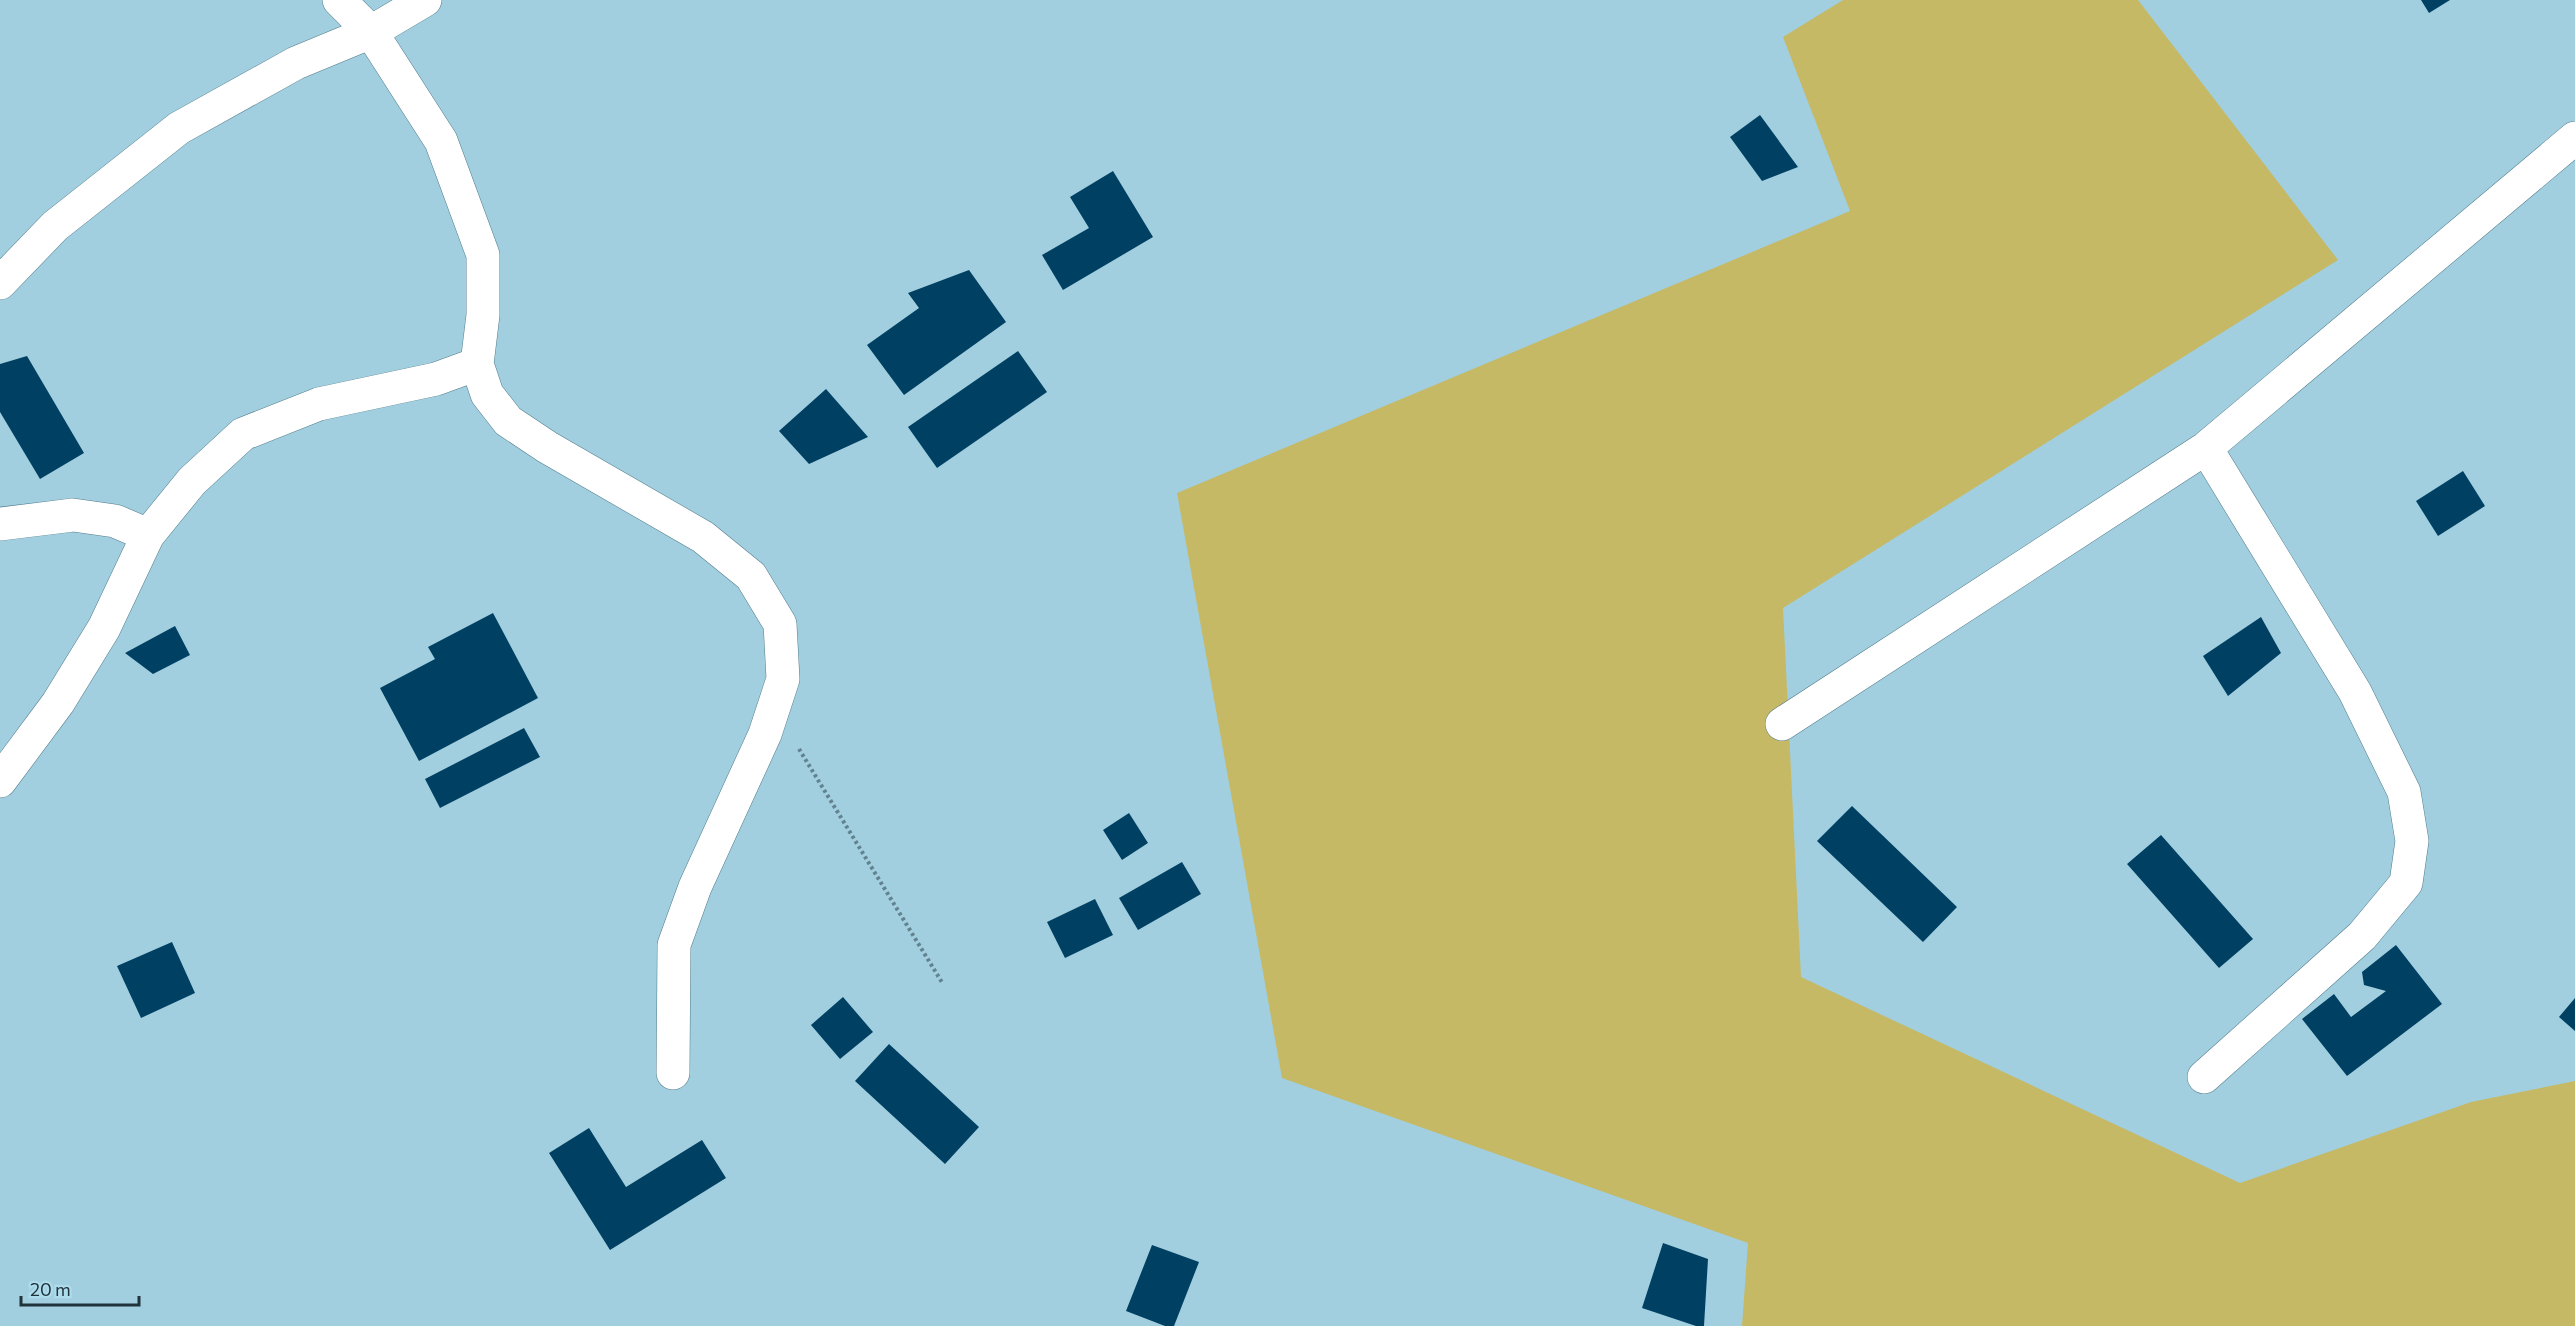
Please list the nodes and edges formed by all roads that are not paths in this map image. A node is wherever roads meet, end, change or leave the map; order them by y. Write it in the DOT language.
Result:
graph roads {
  1 [pos="339,0"];
  2 [pos="425,0"];
  3 [pos="371,32"];
  4 [pos="2575,138"];
  5 [pos="0,283"];
  6 [pos="477,364"];
  7 [pos="2206,448"];
  8 [pos="0,524"];
  9 [pos="148,535"];
  10 [pos="1782,724"];
  11 [pos="0,781"];
  12 [pos="673,1073"];
  13 [pos="2204,1077"];
  1 -- 3 [label="street"];
  2 -- 3 [label="street"];
  3 -- 5 [label="street"];
  3 -- 6 [label="street"];
  4 -- 7 [label="street"];
  6 -- 9 [label="street"];
  6 -- 12 [label="street"];
  7 -- 10 [label="street"];
  7 -- 13 [label="street"];
  8 -- 9 [label="street"];
  9 -- 11 [label="street"];
}
